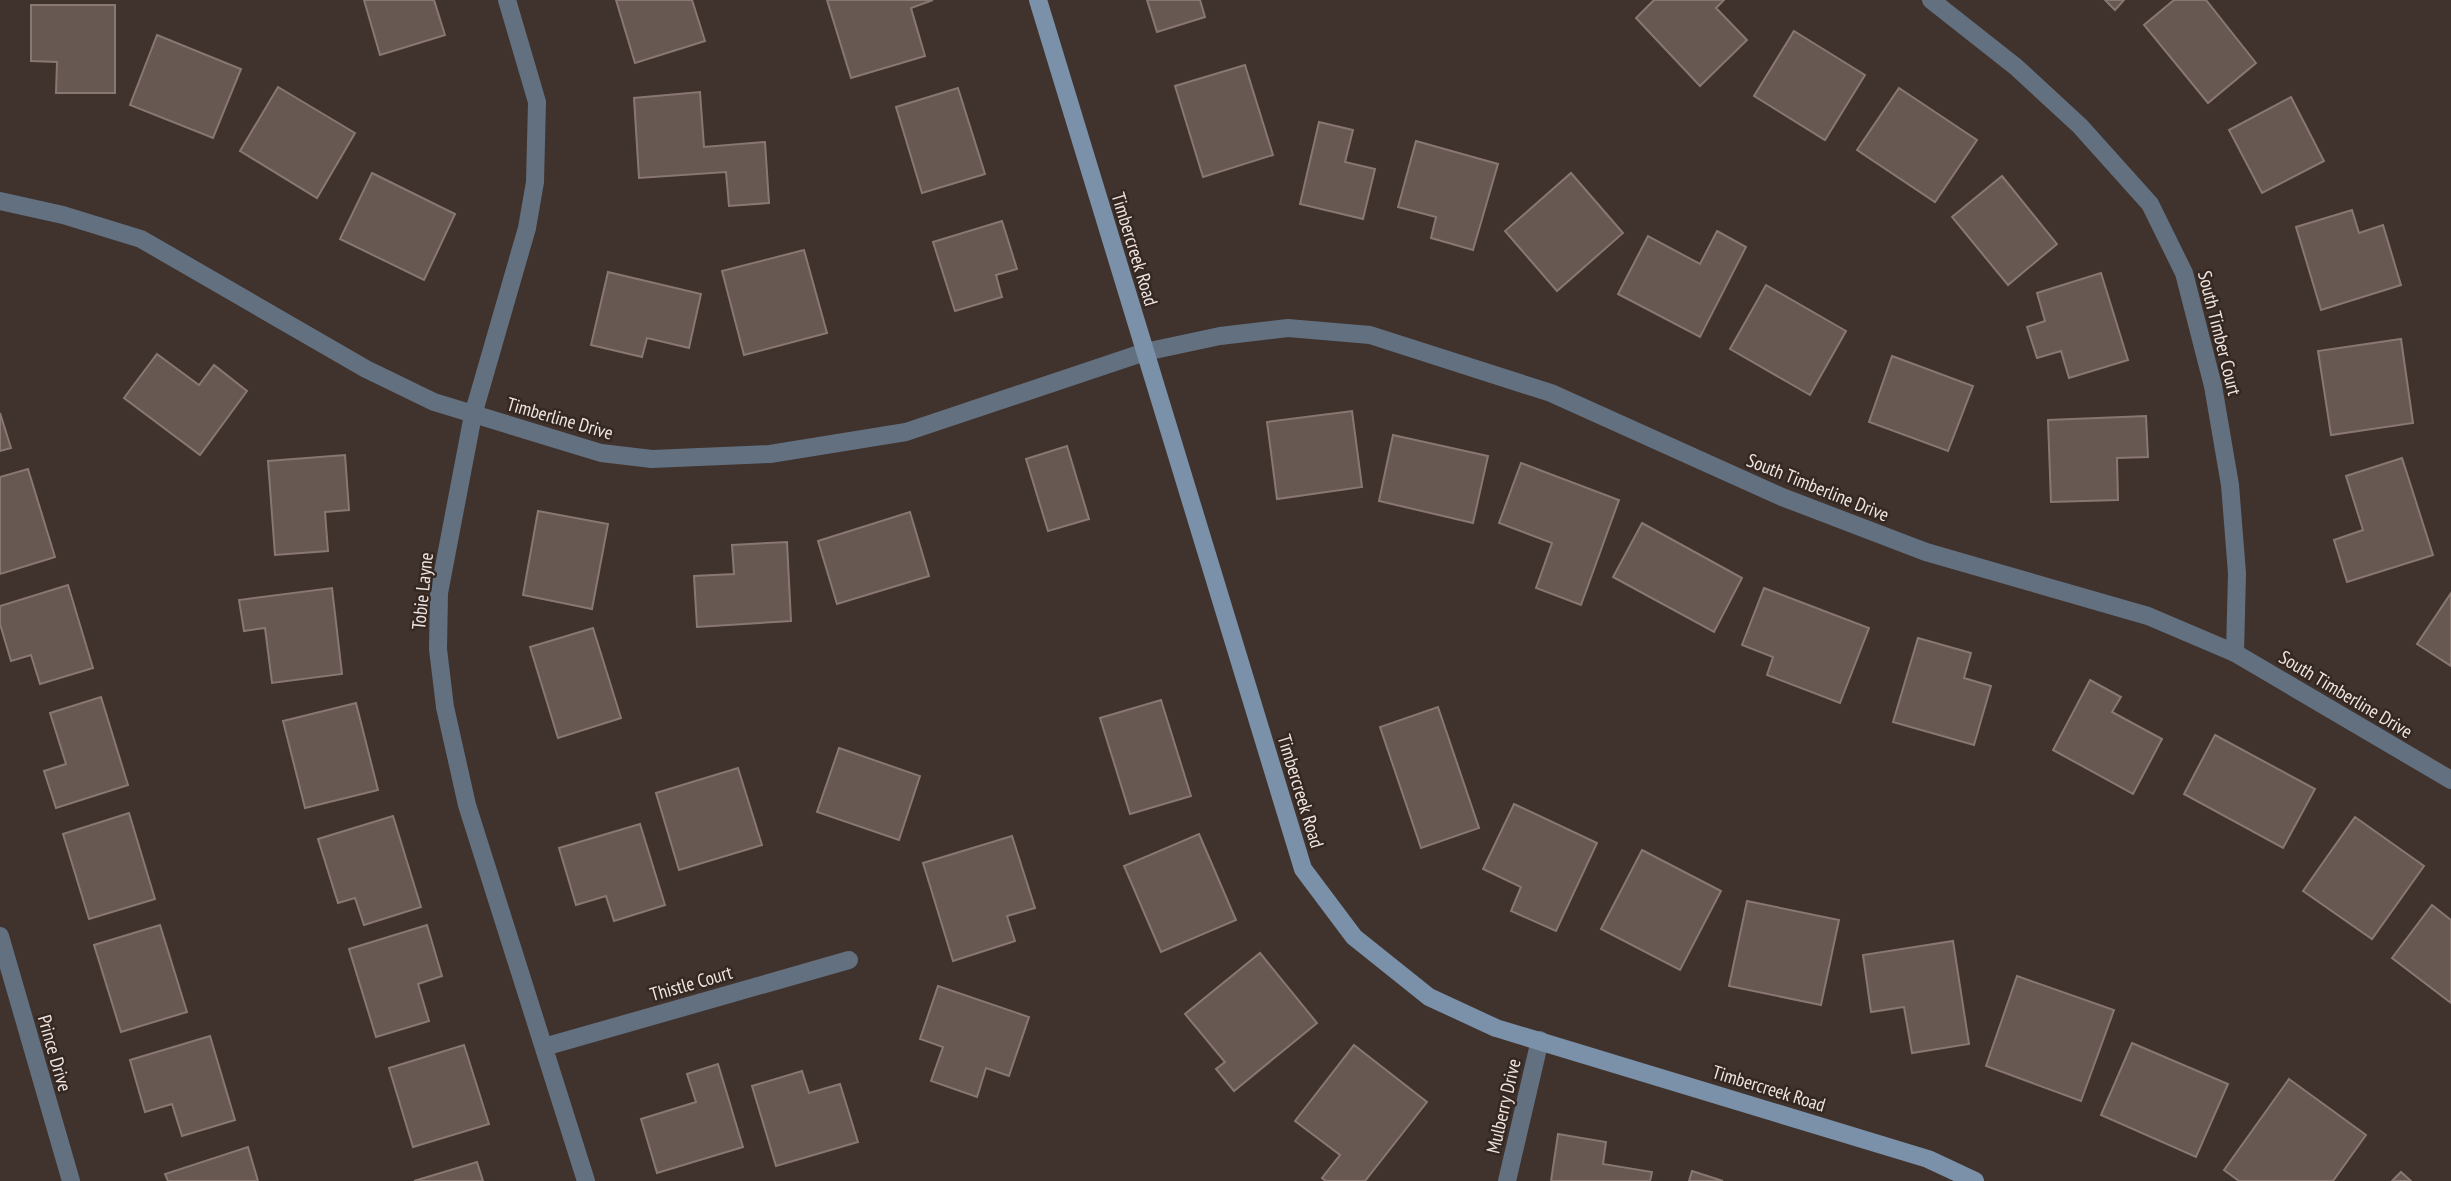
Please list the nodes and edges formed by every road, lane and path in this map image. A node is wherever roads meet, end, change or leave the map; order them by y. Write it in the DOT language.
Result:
graph roads {
  1 [pos="508,0"];
  2 [pos="1038,0"];
  3 [pos="1931,0"];
  4 [pos="0,201"];
  5 [pos="1145,352"];
  6 [pos="473,415"];
  7 [pos="2235,653"];
  8 [pos="2451,780"];
  9 [pos="0,936"];
  10 [pos="849,960"];
  11 [pos="1540,1040"];
  12 [pos="544,1047"];
  13 [pos="71,1181"];
  14 [pos="586,1181"];
  15 [pos="1507,1181"];
  16 [pos="1975,1181"];
  1 -- 6 [label="street, Tobie Layne"];
  2 -- 5 [label="street, Timbercreek Road"];
  3 -- 7 [label="street, South Timber Court"];
  4 -- 6 [label="street, Timberline Drive"];
  5 -- 6 [label="street, Timberline Drive"];
  5 -- 7 [label="street, South Timberline Drive"];
  5 -- 11 [label="street, Timbercreek Road"];
  6 -- 12 [label="street, Tobie Layne"];
  7 -- 8 [label="street, South Timberline Drive"];
  9 -- 13 [label="street, Prince Drive"];
  10 -- 12 [label="street, Thistle Court"];
  11 -- 15 [label="street, Mulberry Drive"];
  11 -- 16 [label="street, Timbercreek Road"];
  12 -- 14 [label="street, Tobie Layne"];
}
